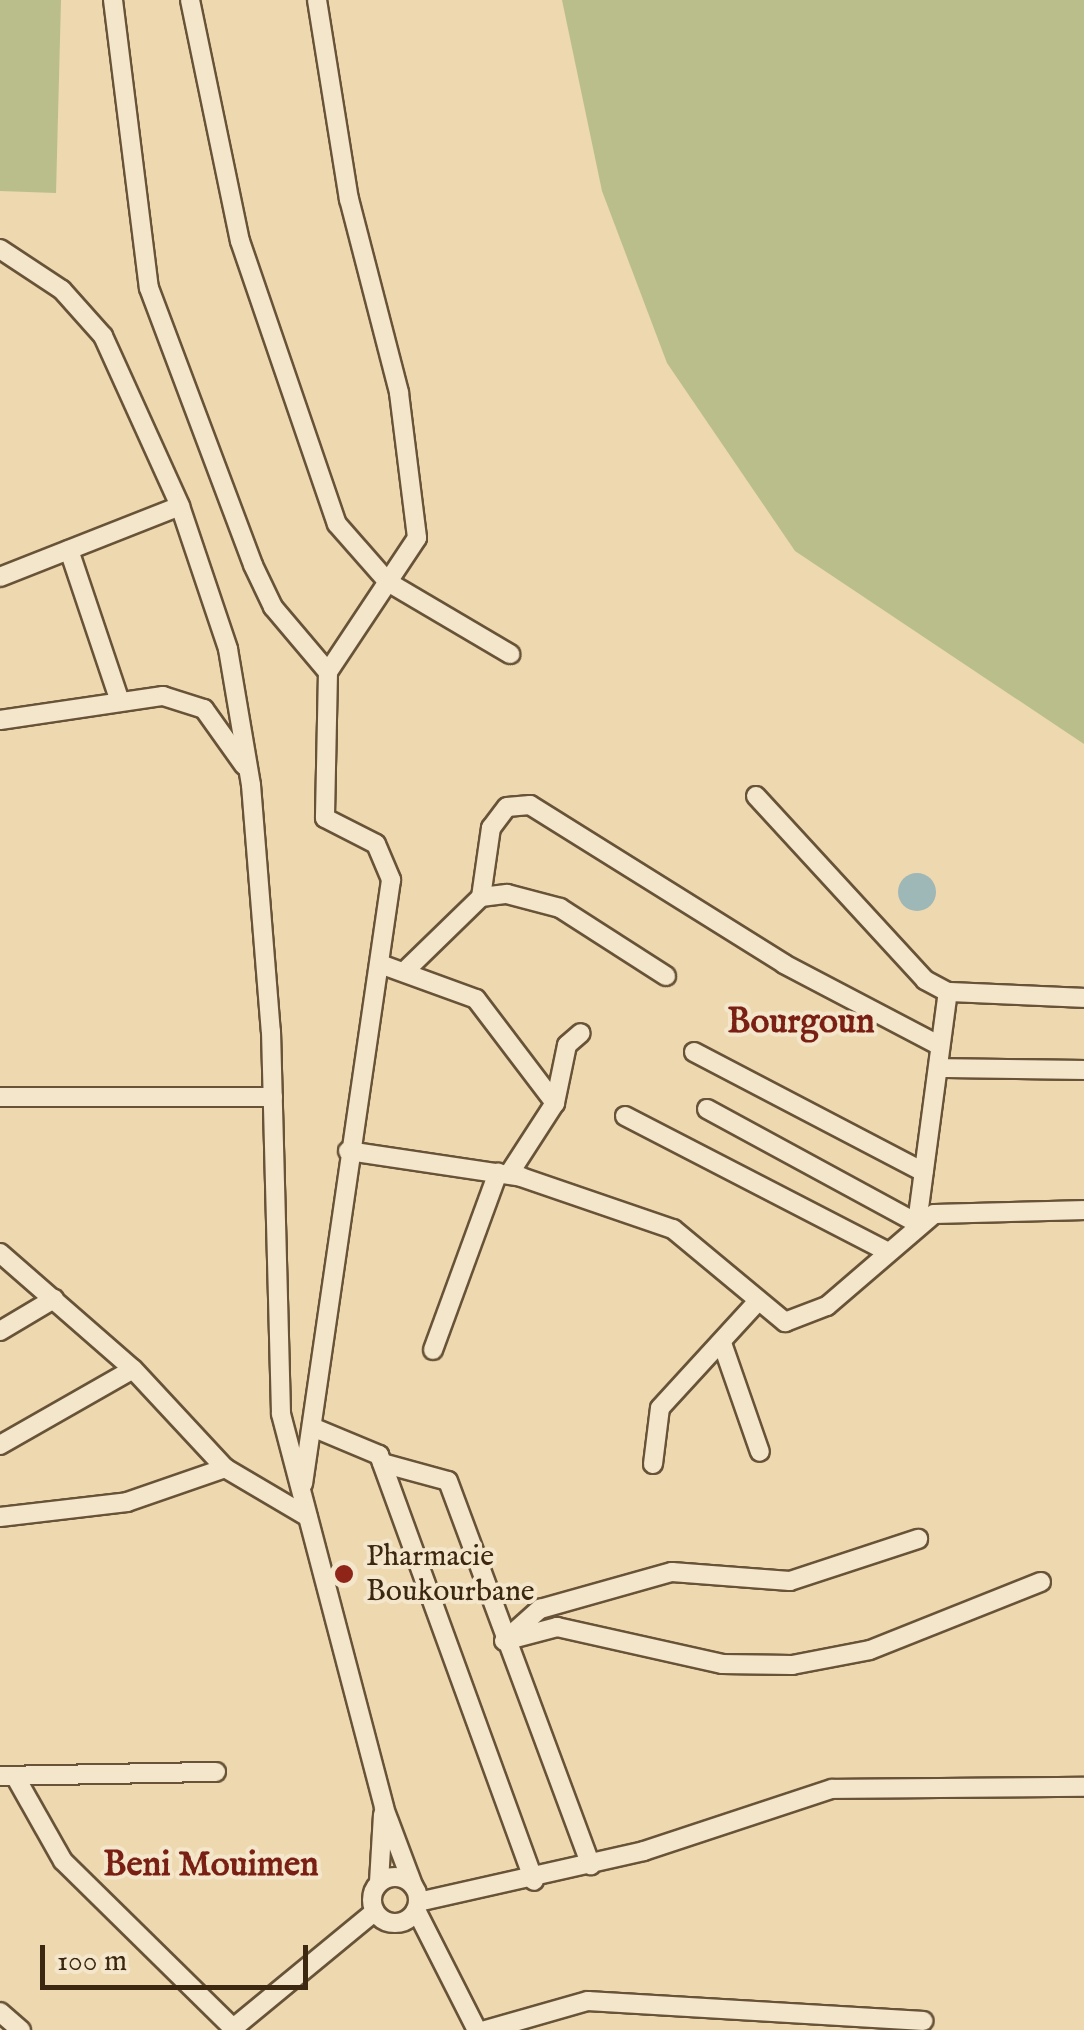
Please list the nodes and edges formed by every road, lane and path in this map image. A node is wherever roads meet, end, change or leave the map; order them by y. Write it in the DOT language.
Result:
graph roads {
  1 [pos="113,0"];
  2 [pos="190,0"];
  3 [pos="316,0"];
  4 [pos="0,249"];
  5 [pos="180,506"];
  6 [pos="69,550"];
  7 [pos="0,578"];
  8 [pos="388,582"];
  9 [pos="510,654"];
  10 [pos="328,672"];
  11 [pos="119,699"];
  12 [pos="0,720"];
  13 [pos="250,778"];
  14 [pos="756,796"];
  15 [pos="480,898"];
  16 [pos="380,964"];
  17 [pos="408,968"];
  18 [pos="666,976"];
  19 [pos="948,992"];
  20 [pos="1084,998"];
  21 [pos="581,1033"];
  22 [pos="940,1046"];
  23 [pos="694,1052"];
  24 [pos="938,1068"];
  25 [pos="1084,1070"];
  26 [pos="0,1097"];
  27 [pos="273,1097"];
  28 [pos="555,1104"];
  29 [pos="707,1109"];
  30 [pos="625,1116"];
  31 [pos="348,1151"];
  32 [pos="924,1172"];
  33 [pos="503,1173"];
  34 [pos="1084,1210"];
  35 [pos="917,1223"];
  36 [pos="886,1250"];
  37 [pos="0,1254"];
  38 [pos="54,1299"];
  39 [pos="758,1302"];
  40 [pos="0,1331"];
  41 [pos="722,1343"];
  42 [pos="433,1350"];
  43 [pos="133,1369"];
  44 [pos="312,1426"];
  45 [pos="0,1445"];
  46 [pos="760,1452"];
  47 [pos="382,1463"];
  48 [pos="652,1464"];
  49 [pos="224,1468"];
  50 [pos="302,1495"];
  51 [pos="0,1517"];
  52 [pos="308,1517"];
  53 [pos="918,1539"];
  54 [pos="1041,1582"];
  55 [pos="504,1641"];
  56 [pos="216,1772"];
  57 [pos="8,1777"];
  58 [pos="1084,1787"];
  59 [pos="384,1808"];
  60 [pos="591,1865"];
  61 [pos="534,1880"];
  62 [pos="379,1882"];
  63 [pos="412,1905"];
  64 [pos="374,1912"];
  65 [pos="0,2012"];
  66 [pos="923,2021"];
  67 [pos="233,2029"];
  68 [pos="22,2030"];
  69 [pos="477,2030"];
  70 [pos="486,2030"];
  1 -- 10 [label="street"];
  2 -- 8 [label="street"];
  3 -- 8 [label="street"];
  4 -- 5 [label="street"];
  5 -- 6 [label="street"];
  5 -- 13 [label="street"];
  6 -- 7 [label="street"];
  6 -- 11 [label="street"];
  8 -- 9 [label="street"];
  8 -- 10 [label="street"];
  10 -- 16 [label="street"];
  11 -- 12 [label="street"];
  11 -- 13 [label="street"];
  13 -- 27 [label="street"];
  14 -- 19 [label="street"];
  15 -- 17 [label="street"];
  15 -- 18 [label="street"];
  15 -- 22 [label="street"];
  16 -- 17 [label="street"];
  16 -- 31 [label="street"];
  17 -- 28 [label="street"];
  19 -- 20 [label="street"];
  19 -- 22 [label="street"];
  21 -- 28 [label="street"];
  22 -- 24 [label="street"];
  23 -- 32 [label="street"];
  24 -- 25 [label="street"];
  24 -- 32 [label="street"];
  26 -- 27 [label="street"];
  27 -- 50 [label="street"];
  28 -- 33 [label="street"];
  29 -- 35 [label="street"];
  30 -- 36 [label="street"];
  31 -- 33 [label="street"];
  31 -- 44 [label="street"];
  32 -- 35 [label="street"];
  33 -- 39 [label="street"];
  33 -- 42 [label="street"];
  34 -- 35 [label="street"];
  35 -- 36 [label="street"];
  36 -- 39 [label="street"];
  37 -- 38 [label="street"];
  38 -- 40 [label="street"];
  38 -- 43 [label="street"];
  39 -- 41 [label="street"];
  41 -- 46 [label="street"];
  41 -- 48 [label="street"];
  43 -- 45 [label="street"];
  43 -- 49 [label="street"];
  44 -- 47 [label="street"];
  44 -- 50 [label="street"];
  47 -- 55 [label="street"];
  47 -- 61 [label="street"];
  49 -- 51 [label="street"];
  49 -- 52 [label="street"];
  50 -- 52 [label="street"];
  52 -- 59 [label="street"];
  53 -- 55 [label="street"];
  54 -- 55 [label="street"];
  55 -- 60 [label="street"];
  56 -- 57 [label="street"];
  57 -- 67 [label="street"];
  58 -- 60 [label="street"];
  59 -- 62 [label="street"];
  59 -- 63 [label="street"];
  60 -- 61 [label="street"];
  61 -- 63 [label="street"];
  62 -- 63 [label="street"];
  62 -- 64 [label="street"];
  63 -- 64 [label="street"];
  63 -- 69 [label="street"];
  64 -- 67 [label="street"];
  65 -- 68 [label="street"];
  66 -- 70 [label="street"];
}
